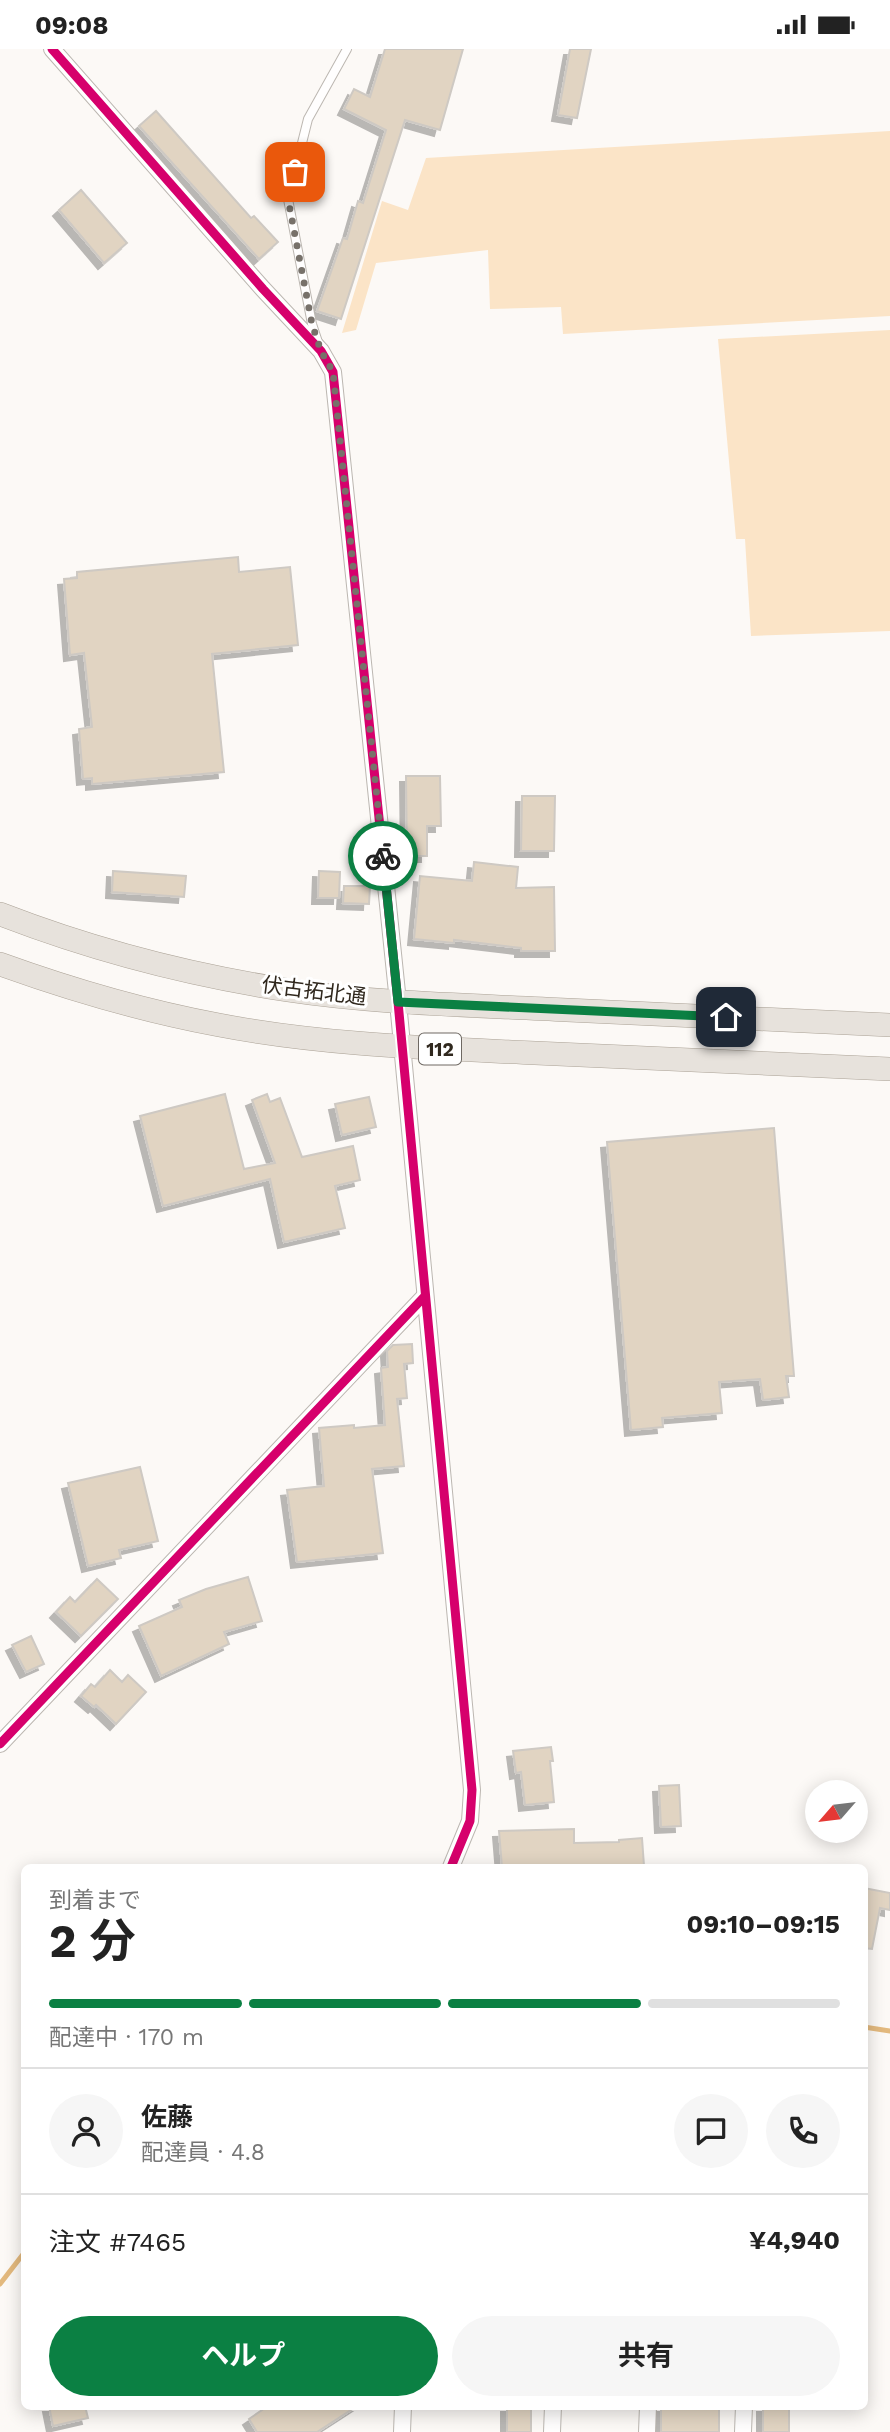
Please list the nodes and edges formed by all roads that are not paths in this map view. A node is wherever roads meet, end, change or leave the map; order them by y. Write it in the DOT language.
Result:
graph roads {
  1 [pos="52,49"];
  2 [pos="347,49"];
  3 [pos="321,351"];
  4 [pos="0,914"];
  5 [pos="0,964"];
  6 [pos="398,1002"];
  7 [pos="890,1025"];
  8 [pos="401,1047"];
  9 [pos="890,1069"];
  10 [pos="425,1296"];
  11 [pos="0,1744"];
  12 [pos="452,1864"];
  13 [pos="403,2410"];
  14 [pos="553,2410"];
  15 [pos="648,2410"];
  16 [pos="744,2410"];
  17 [pos="402,2432"];
  18 [pos="552,2432"];
  19 [pos="647,2432"];
  20 [pos="743,2432"];
  1 -- 3 [label="street"];
  2 -- 3 [label="lane"];
  3 -- 6 [label="street"];
  4 -- 6 [label="main road, 伏古拓北通 / 112"];
  5 -- 8 [label="main road, 112"];
  6 -- 7 [label="main road, 伏古拓北通 / 112"];
  6 -- 8 [label="street"];
  8 -- 9 [label="main road, 112"];
  8 -- 10 [label="street"];
  10 -- 11 [label="street"];
  10 -- 12 [label="street"];
  13 -- 17 [label="street"];
  14 -- 18 [label="street"];
  15 -- 19 [label="street"];
  16 -- 20 [label="street"];
}
